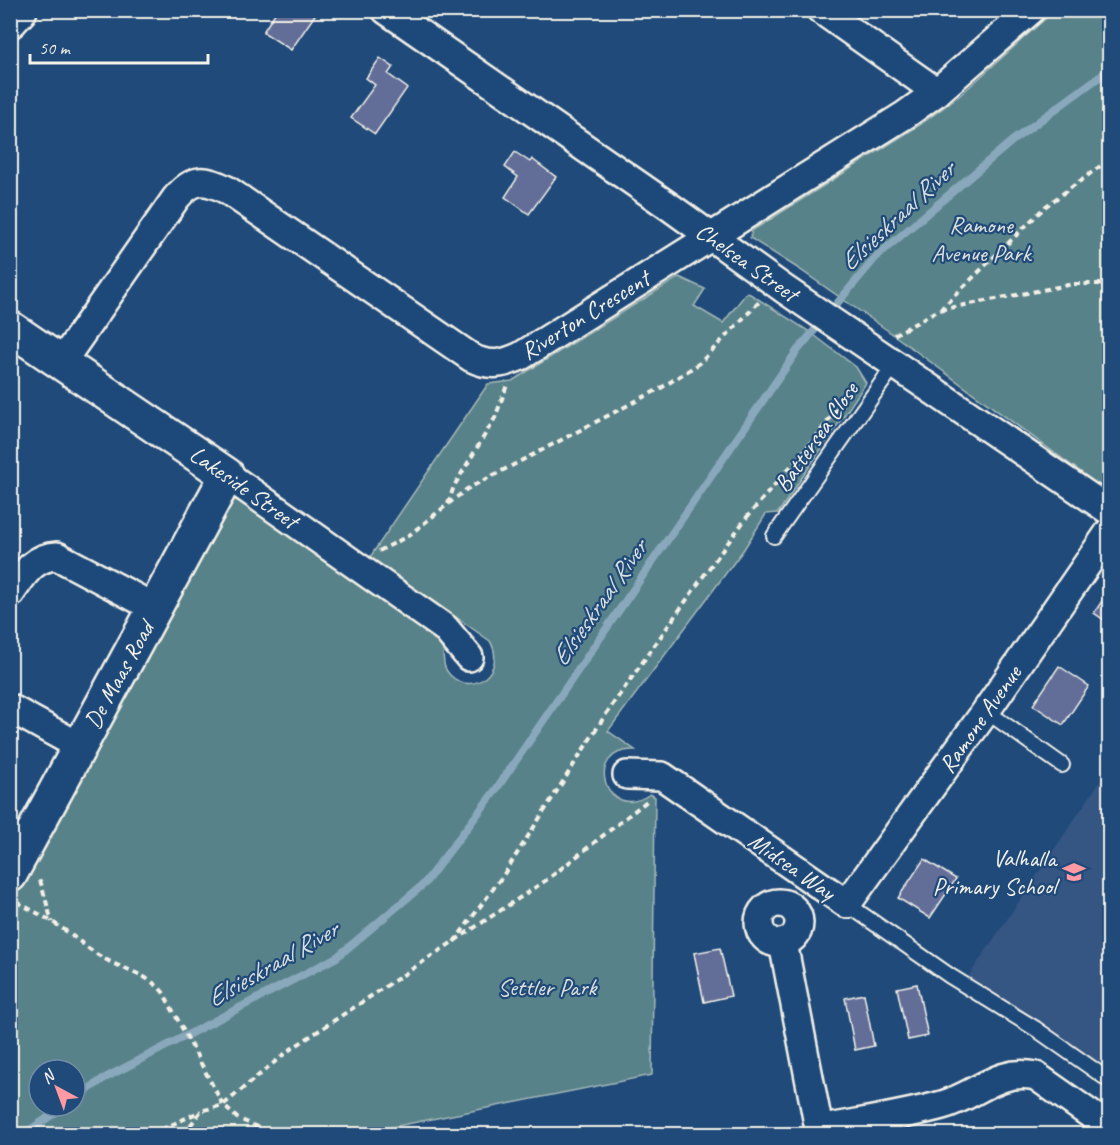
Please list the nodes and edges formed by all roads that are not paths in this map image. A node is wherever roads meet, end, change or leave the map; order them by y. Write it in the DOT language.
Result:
graph roads {
  1 [pos="20,10"];
  2 [pos="386,10"];
  3 [pos="821,10"];
  4 [pos="1031,10"];
  5 [pos="10,21"];
  6 [pos="937,92"];
  7 [pos="710,236"];
  8 [pos="10,328"];
  9 [pos="886,351"];
  10 [pos="61,363"];
  11 [pos="226,475"];
  12 [pos="1110,511"];
  13 [pos="1110,531"];
  14 [pos="774,536"];
  15 [pos="10,594"];
  16 [pos="155,608"];
  17 [pos="469,657"];
  18 [pos="10,708"];
  19 [pos="986,711"];
  20 [pos="79,746"];
  21 [pos="1062,765"];
  22 [pos="627,775"];
  23 [pos="20,881"];
  24 [pos="847,904"];
  25 [pos="783,943"];
  26 [pos="1110,1081"];
  27 [pos="1110,1128"];
  28 [pos="820,1132"];
  1 -- 5 [label="street"];
  2 -- 7 [label="street, Chelsea Street"];
  3 -- 6 [label="street"];
  4 -- 6 [label="street, Riverton Crescent"];
  6 -- 7 [label="street, Riverton Crescent"];
  7 -- 9 [label="street, Chelsea Street"];
  7 -- 10 [label="street, Riverton Crescent"];
  8 -- 10 [label="street, Lakeside Street"];
  9 -- 12 [label="street, Chelsea Street"];
  9 -- 14 [label="lane, Battersea Close"];
  10 -- 11 [label="street, Lakeside Street"];
  11 -- 16 [label="street, De Maas Road"];
  11 -- 17 [label="street, Lakeside Street"];
  13 -- 19 [label="street, Ramone Avenue"];
  15 -- 16 [label="street"];
  16 -- 20 [label="street, De Maas Road"];
  18 -- 20 [label="street"];
  19 -- 21 [label="lane"];
  19 -- 24 [label="street, Ramone Avenue"];
  20 -- 23 [label="street, De Maas Road"];
  22 -- 24 [label="street, Midsea Way"];
  24 -- 26 [label="lane, Midsea Way"];
  25 -- 28 [label="street"];
  27 -- 28 [label="street"];
}
